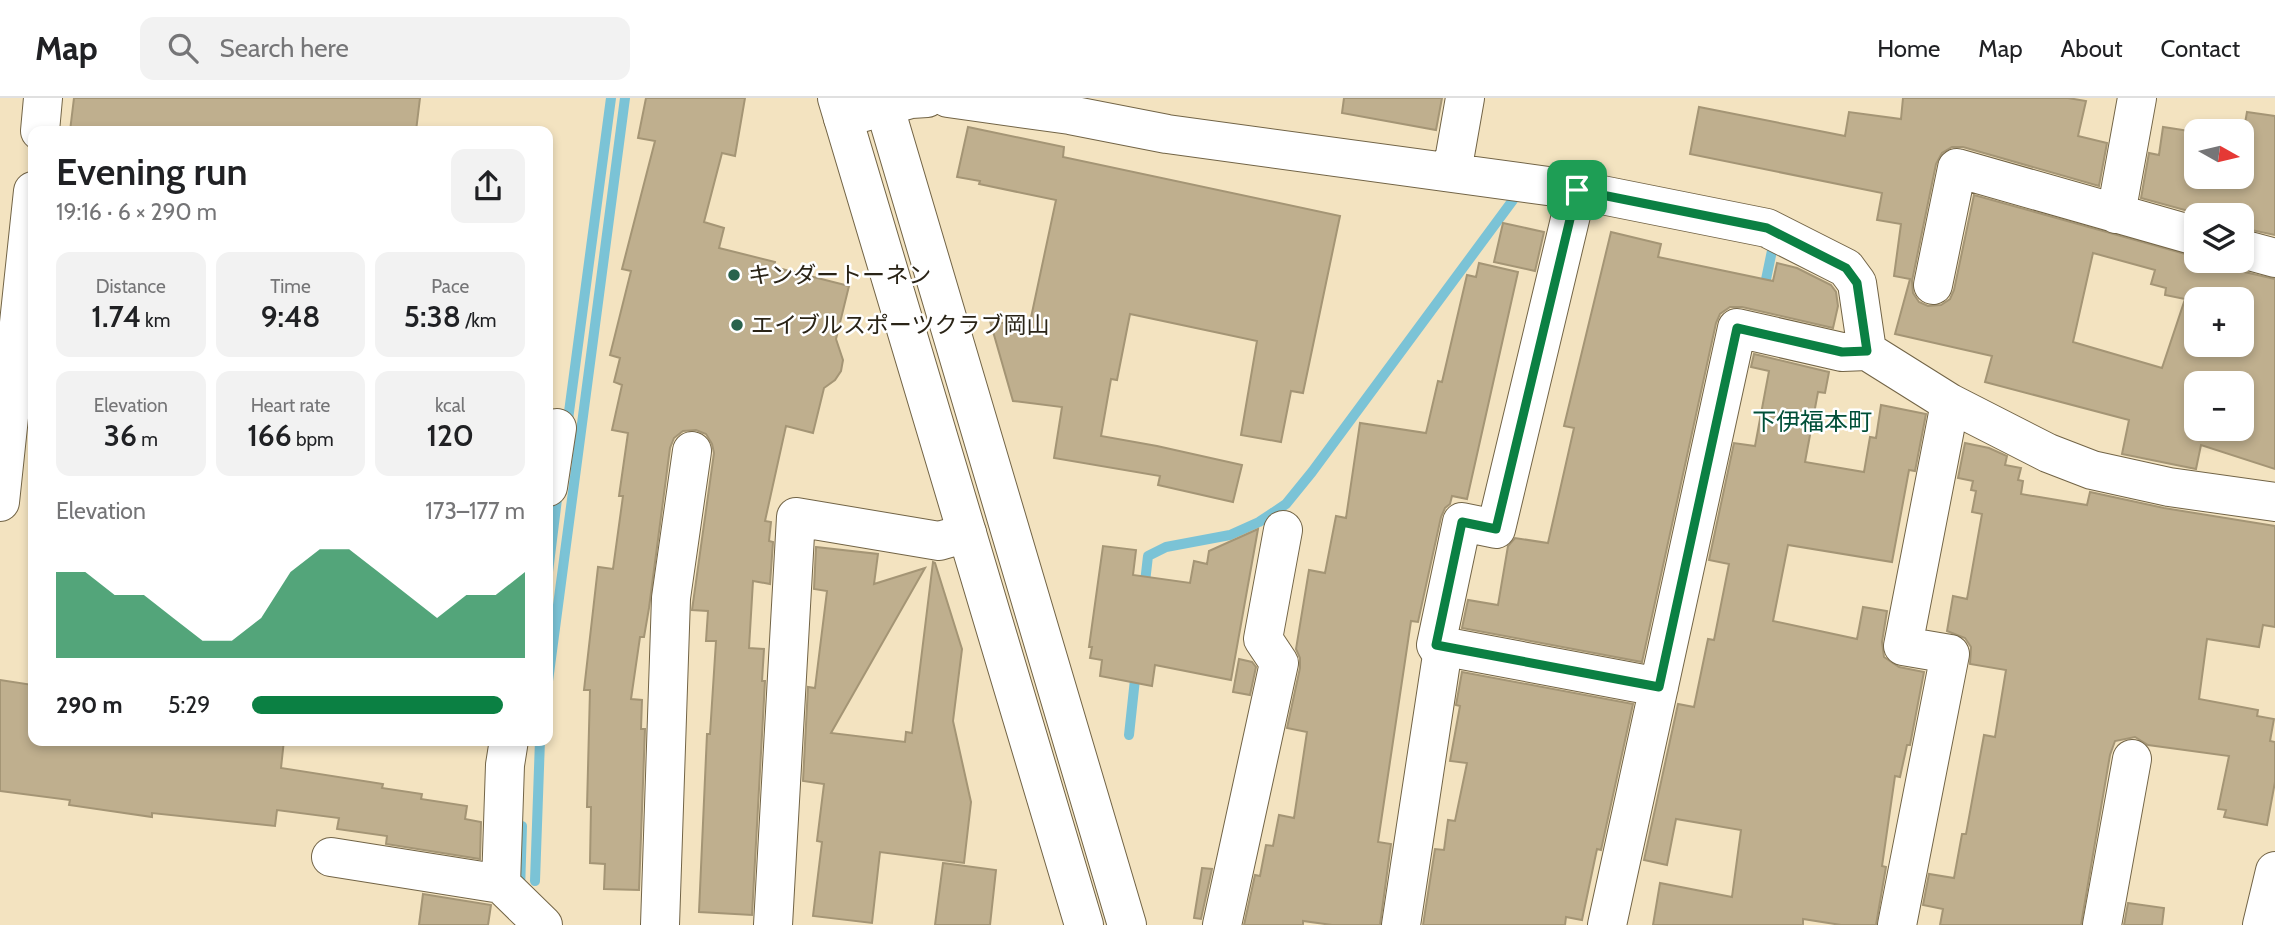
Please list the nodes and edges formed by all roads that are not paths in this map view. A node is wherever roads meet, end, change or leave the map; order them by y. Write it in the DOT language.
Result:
graph roads {
  1 [pos="43,98"];
  2 [pos="927,98"];
  3 [pos="948,98"];
  4 [pos="1465,98"];
  5 [pos="2137,98"];
  6 [pos="883,102"];
  7 [pos="1072,106"];
  8 [pos="840,108"];
  9 [pos="40,126"];
  10 [pos="1452,172"];
  11 [pos="1577,190"];
  12 [pos="2116,214"];
  13 [pos="2184,233"];
  14 [pos="28,238"];
  15 [pos="2254,252"];
  16 [pos="2275,258"];
  17 [pos="1933,285"];
  18 [pos="939,291"];
  19 [pos="898,303"];
  20 [pos="1867,351"];
  21 [pos="1950,403"];
  22 [pos="557,428"];
  23 [pos="692,451"];
  24 [pos="553,454"];
  25 [pos="0,502"];
  26 [pos="2275,502"];
  27 [pos="1007,521"];
  28 [pos="1283,530"];
  29 [pos="967,533"];
  30 [pos="1436,645"];
  31 [pos="1659,687"];
  32 [pos="508,746"];
  33 [pos="2132,759"];
  34 [pos="1083,775"];
  35 [pos="1043,788"];
  36 [pos="331,857"];
  37 [pos="2275,871"];
  38 [pos="523,905"];
  39 [pos="660,925"];
  40 [pos="773,925"];
  41 [pos="1084,925"];
  42 [pos="1127,925"];
  43 [pos="1222,925"];
  44 [pos="1401,925"];
  45 [pos="1607,925"];
  46 [pos="1897,925"];
  47 [pos="2102,925"];
  48 [pos="2262,925"];
  1 -- 9 [label="street"];
  2 -- 6 [label="street"];
  3 -- 7 [label="street"];
  4 -- 10 [label="street"];
  5 -- 12 [label="street"];
  6 -- 8 [label="street"];
  6 -- 18 [label="street"];
  7 -- 10 [label="street"];
  8 -- 19 [label="street"];
  10 -- 11 [label="street"];
  11 -- 20 [label="street"];
  11 -- 30 [label="street"];
  12 -- 13 [label="street"];
  12 -- 17 [label="street"];
  14 -- 25 [label="street"];
  15 -- 16 [label="street"];
  18 -- 19 [label="street"];
  18 -- 27 [label="street"];
  19 -- 29 [label="street"];
  20 -- 21 [label="street"];
  20 -- 31 [label="street"];
  21 -- 26 [label="street"];
  21 -- 46 [label="street"];
  22 -- 24 [label="street"];
  23 -- 39 [label="street"];
  27 -- 29 [label="street"];
  27 -- 34 [label="street"];
  28 -- 43 [label="street"];
  29 -- 35 [label="street"];
  29 -- 40 [label="street"];
  30 -- 31 [label="street"];
  30 -- 44 [label="street"];
  31 -- 45 [label="street"];
  32 -- 38 [label="street"];
  33 -- 47 [label="street"];
  34 -- 35 [label="street"];
  34 -- 42 [label="street"];
  35 -- 41 [label="street"];
  36 -- 38 [label="street"];
  37 -- 48 [label="street"];
}
